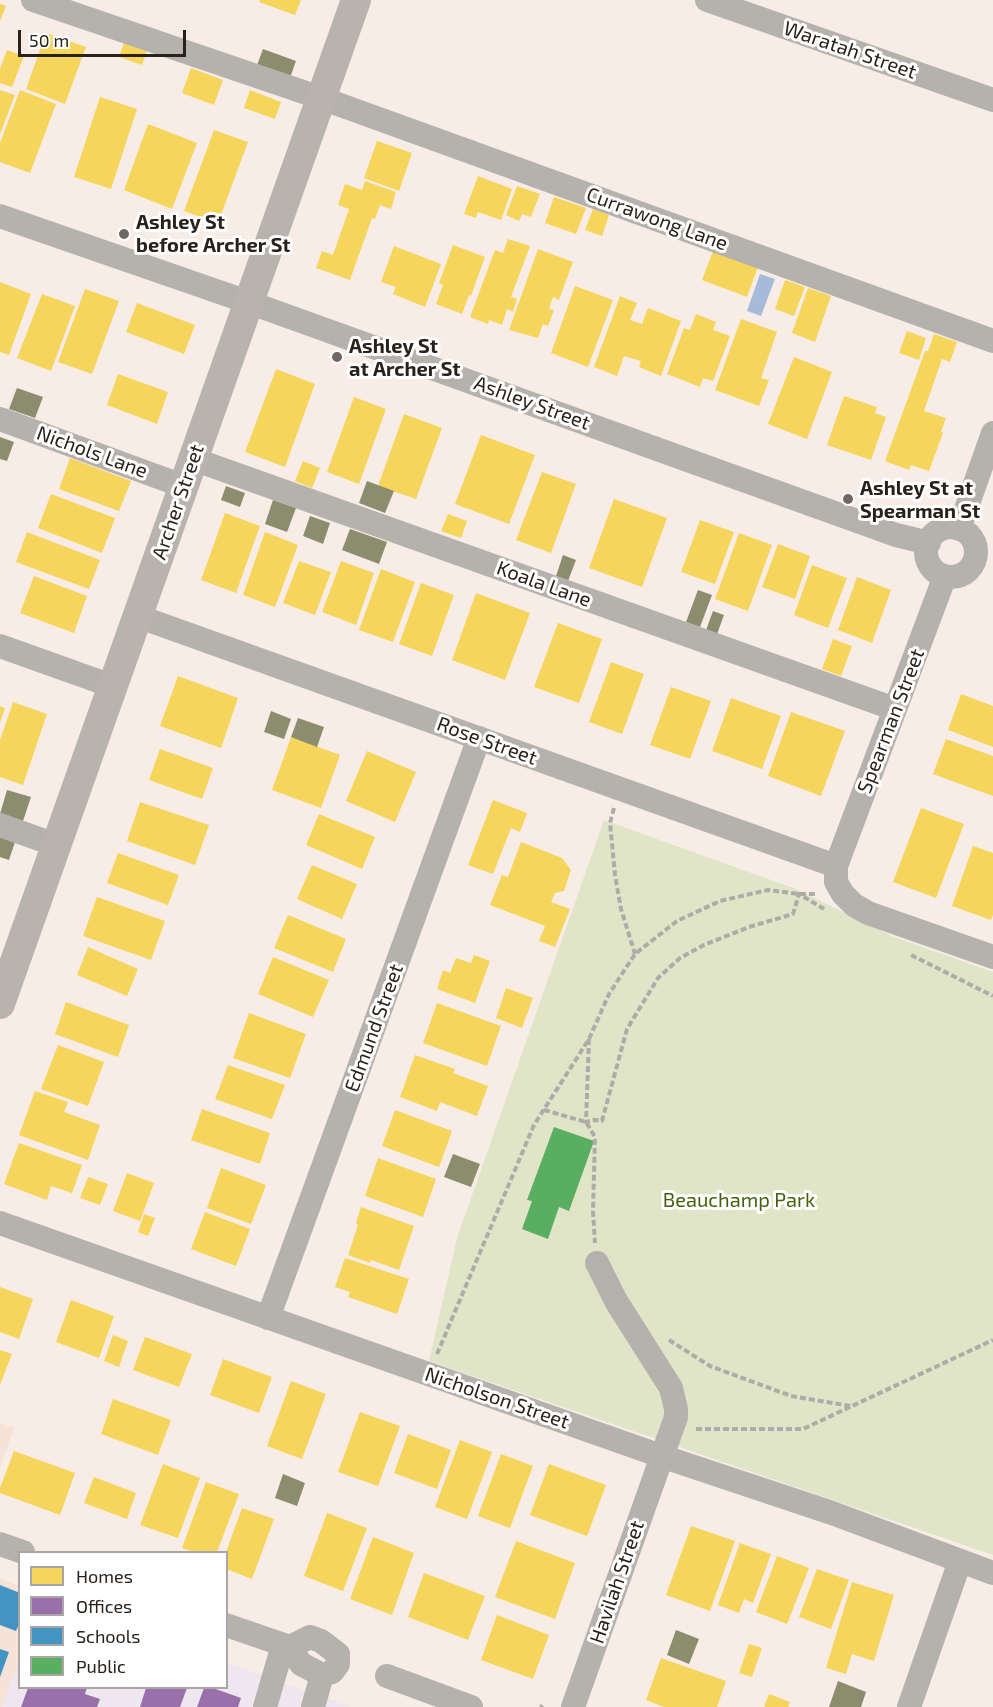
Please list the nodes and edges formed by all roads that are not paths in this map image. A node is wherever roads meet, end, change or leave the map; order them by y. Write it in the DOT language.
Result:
graph roads {
  1 [pos="33,0"];
  2 [pos="356,0"];
  3 [pos="707,0"];
  4 [pos="321,98"];
  5 [pos="993,100"];
  6 [pos="0,216"];
  7 [pos="249,302"];
  8 [pos="993,341"];
  9 [pos="0,419"];
  10 [pos="993,433"];
  11 [pos="188,473"];
  12 [pos="959,529"];
  13 [pos="929,543"];
  14 [pos="984,561"];
  15 [pos="945,576"];
  16 [pos="137,616"];
  17 [pos="0,646"];
  18 [pos="112,686"];
  19 [pos="895,709"];
  20 [pos="479,738"];
  21 [pos="0,825"];
  22 [pos="56,845"];
  23 [pos="836,866"];
  24 [pos="993,957"];
  25 [pos="0,1002"];
  26 [pos="0,1223"];
  27 [pos="597,1263"];
  28 [pos="268,1318"];
  29 [pos="661,1456"];
  30 [pos="0,1544"];
  31 [pos="21,1551"];
  32 [pos="960,1561"];
  33 [pos="993,1573"];
  34 [pos="228,1626"];
  35 [pos="287,1646"];
  36 [pos="387,1676"];
  37 [pos="264,1707"];
  38 [pos="313,1707"];
  39 [pos="471,1707"];
  40 [pos="573,1707"];
  41 [pos="909,1707"];
  1 -- 4 [label="street, Currawong Lane"];
  2 -- 4 [label="main road, Archer Street"];
  3 -- 5 [label="street, Waratah Street"];
  4 -- 7 [label="main road, Archer Street"];
  4 -- 8 [label="street, Currawong Lane"];
  6 -- 7 [label="street, Ashley Street"];
  7 -- 11 [label="main road, Archer Street"];
  7 -- 13 [label="street, Ashley Street"];
  9 -- 11 [label="street, Nichols Lane"];
  10 -- 12 [label="street"];
  11 -- 16 [label="main road, Archer Street"];
  11 -- 19 [label="street, Koala Lane"];
  12 -- 13 [label="street"];
  12 -- 14 [label="street"];
  13 -- 15 [label="street"];
  14 -- 15 [label="street"];
  15 -- 19 [label="street, Spearman Street"];
  16 -- 18 [label="main road, Archer Street"];
  16 -- 20 [label="street, Rose Street"];
  17 -- 18 [label="street"];
  18 -- 22 [label="main road, Archer Street"];
  19 -- 23 [label="street, Spearman Street"];
  20 -- 23 [label="street, Rose Street"];
  20 -- 28 [label="street, Edmund Street"];
  21 -- 22 [label="street"];
  22 -- 25 [label="main road, Archer Street"];
  23 -- 24 [label="street"];
  26 -- 28 [label="street, Nicholson Street"];
  27 -- 29 [label="street, Havilah Street"];
  28 -- 29 [label="street, Nicholson Street"];
  29 -- 32 [label="street, Nicholson Street"];
  29 -- 40 [label="street, Havilah Street"];
  30 -- 31 [label="street"];
  32 -- 33 [label="street, Nicholson Street"];
  32 -- 41 [label="street"];
  34 -- 35 [label="street"];
  35 -- 37 [label="street"];
  35 -- 38 [label="street"];
  36 -- 39 [label="street"];
}
